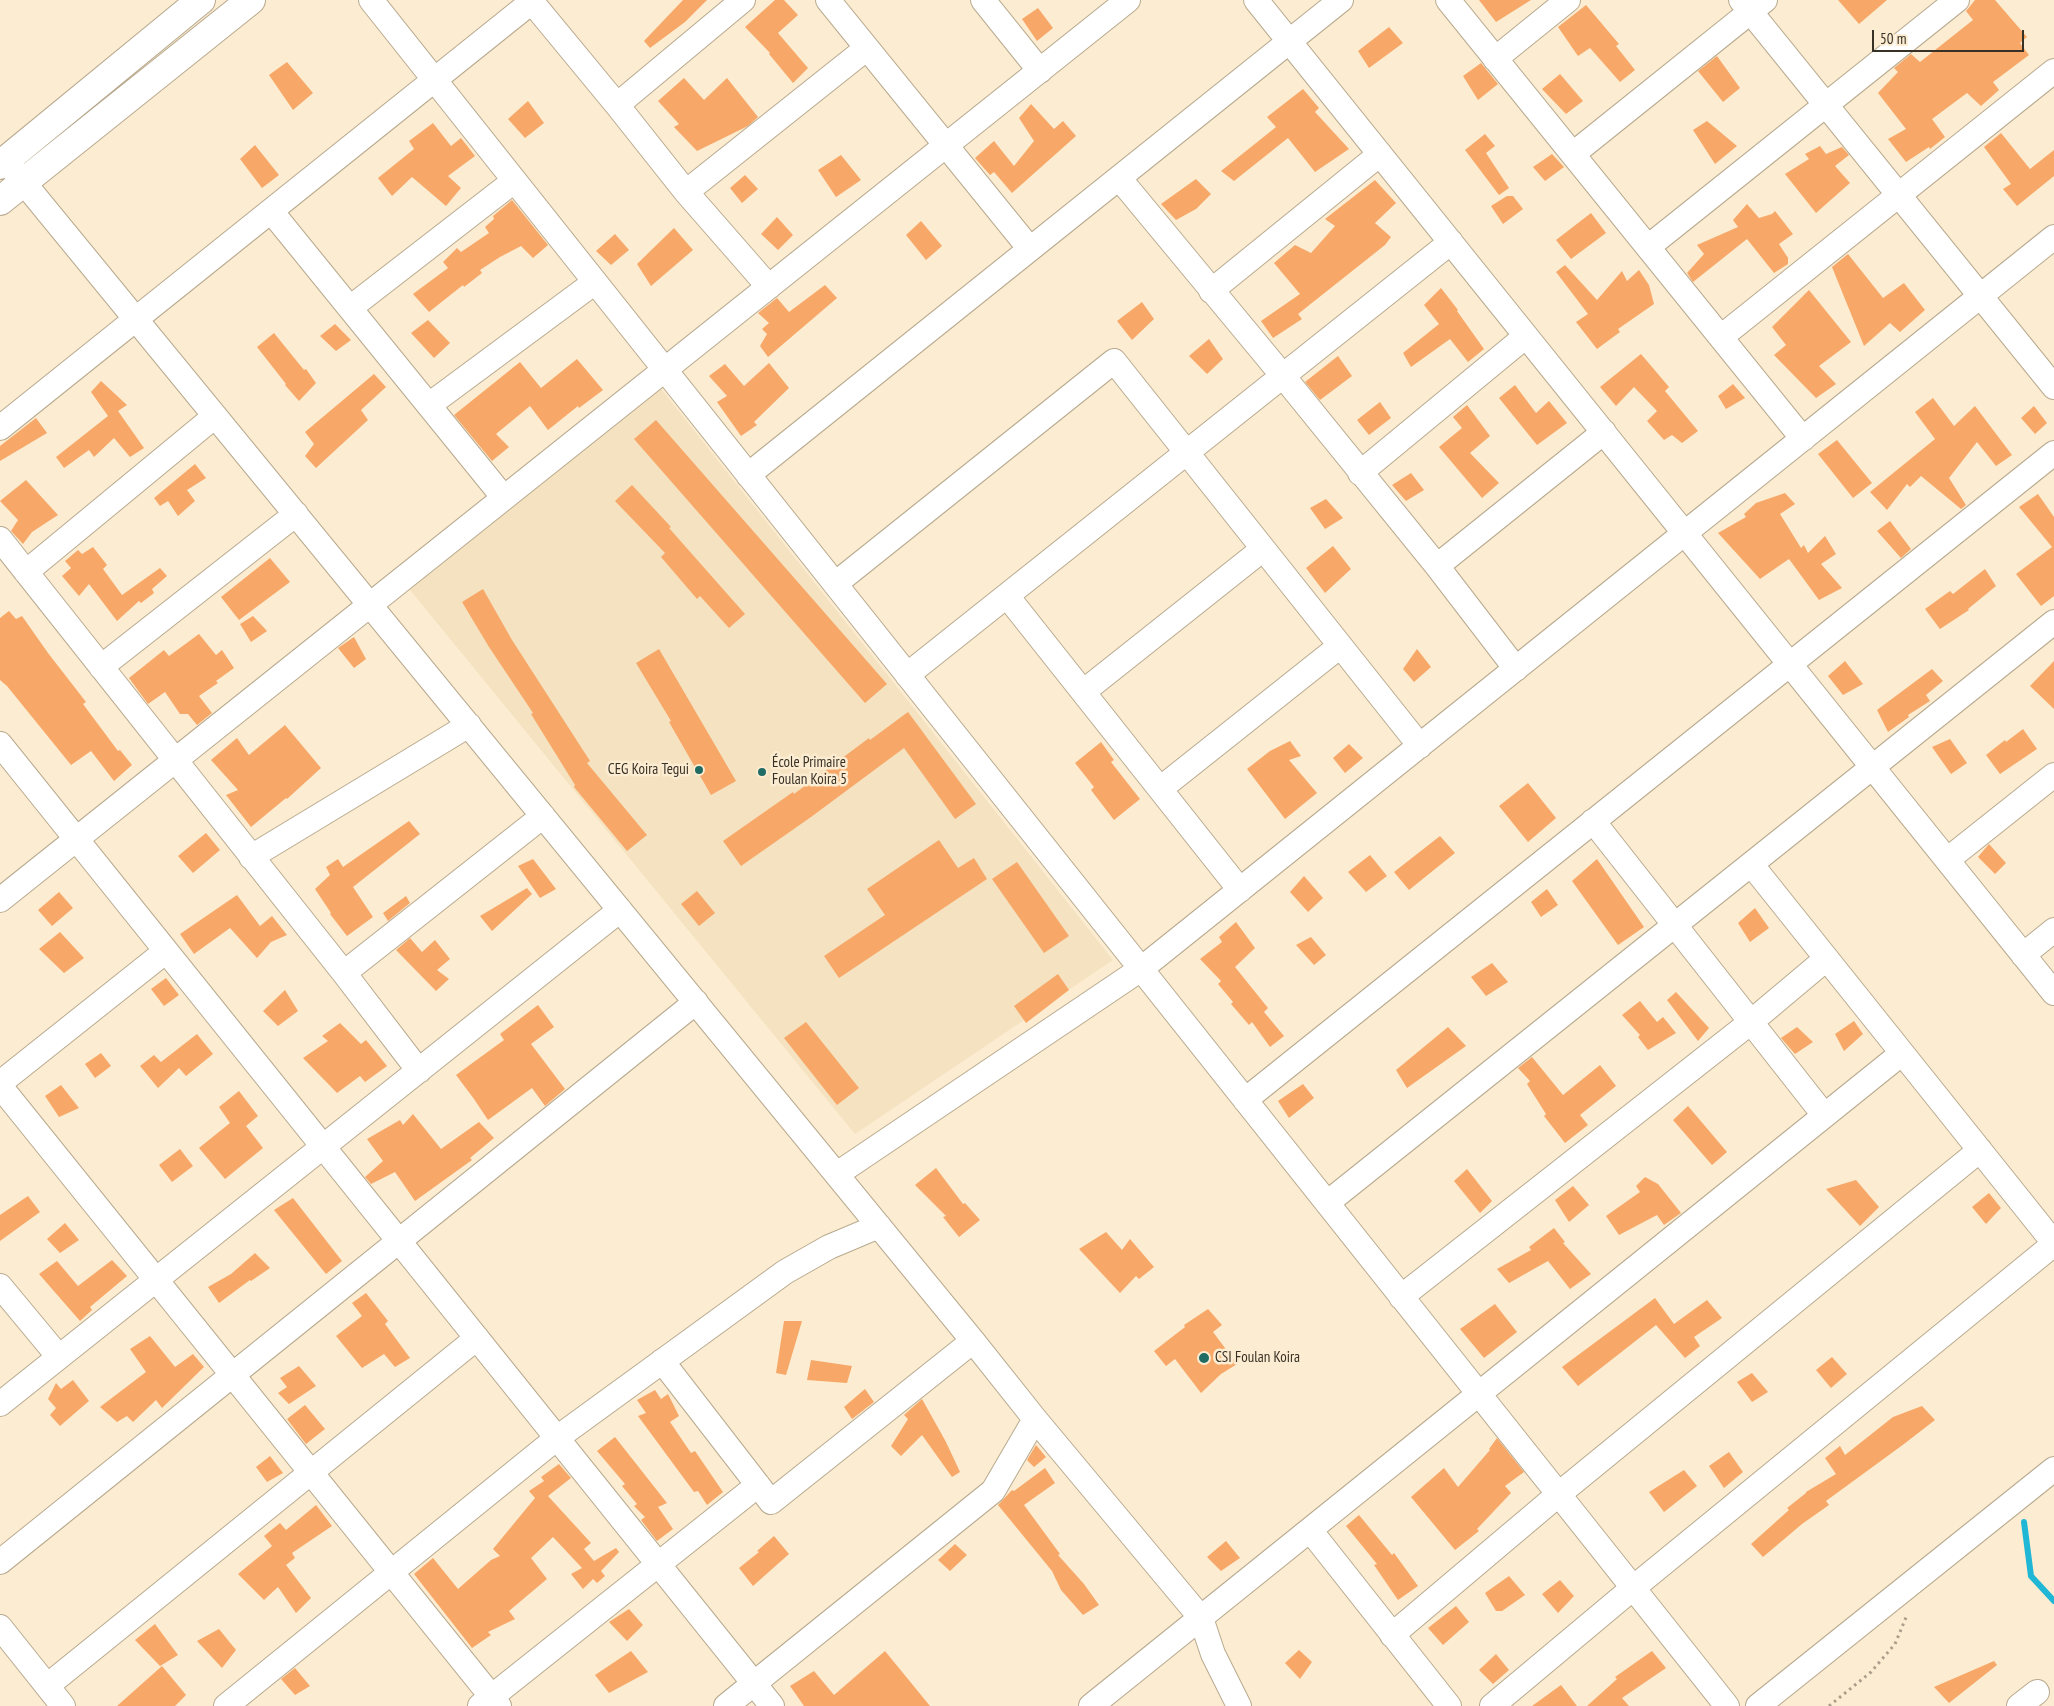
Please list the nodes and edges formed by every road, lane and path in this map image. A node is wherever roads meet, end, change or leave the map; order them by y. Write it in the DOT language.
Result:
graph roads {
  1 [pos="201,0"];
  2 [pos="251,0"];
  3 [pos="370,0"];
  4 [pos="743,0"];
  5 [pos="828,0"];
  6 [pos="984,0"];
  7 [pos="1128,0"];
  8 [pos="1256,0"];
  9 [pos="1341,0"];
  10 [pos="1448,0"];
  11 [pos="1568,0"];
  12 [pos="1957,0"];
  13 [pos="533,1"];
  14 [pos="1752,4"];
  15 [pos="1290,41"];
  16 [pos="867,48"];
  17 [pos="1495,58"];
  18 [pos="1040,71"];
  19 [pos="2054,71"];
  20 [pos="434,80"];
  21 [pos="617,105"];
  22 [pos="1825,105"];
  23 [pos="946,145"];
  24 [pos="1380,154"];
  25 [pos="1573,154"];
  26 [pos="3,162"];
  27 [pos="1119,178"];
  28 [pos="514,181"];
  29 [pos="24,182"];
  30 [pos="686,192"];
  31 [pos="1899,195"];
  32 [pos="0,201"];
  33 [pos="271,211"];
  34 [pos="2054,237"];
  35 [pos="1451,242"];
  36 [pos="1648,247"];
  37 [pos="1030,249"];
  38 [pos="595,282"];
  39 [pos="769,287"];
  40 [pos="1211,290"];
  41 [pos="1980,296"];
  42 [pos="350,308"];
  43 [pos="136,319"];
  44 [pos="1526,336"];
  45 [pos="1721,337"];
  46 [pos="665,370"];
  47 [pos="1283,376"];
  48 [pos="2054,388"];
  49 [pos="429,405"];
  50 [pos="215,416"];
  51 [pos="0,428"];
  52 [pos="1604,432"];
  53 [pos="1803,439"];
  54 [pos="1187,452"];
  55 [pos="2054,453"];
  56 [pos="1360,472"];
  57 [pos="748,475"];
  58 [pos="504,498"];
  59 [pos="296,514"];
  60 [pos="1685,533"];
  61 [pos="0,539"];
  62 [pos="1264,549"];
  63 [pos="1437,566"];
  64 [pos="26,572"];
  65 [pos="835,584"];
  66 [pos="1006,596"];
  67 [pos="370,605"];
  68 [pos="2054,622"];
  69 [pos="1340,646"];
  70 [pos="1790,664"];
  71 [pos="101,667"];
  72 [pos="1516,669"];
  73 [pos="907,675"];
  74 [pos="1084,692"];
  75 [pos="469,725"];
  76 [pos="1,746"];
  77 [pos="1420,746"];
  78 [pos="175,761"];
  79 [pos="1873,767"];
  80 [pos="2054,775"];
  81 [pos="1160,789"];
  82 [pos="543,816"];
  83 [pos="1593,822"];
  84 [pos="76,839"];
  85 [pos="251,857"];
  86 [pos="1947,860"];
  87 [pos="1751,864"];
  88 [pos="1240,890"];
  89 [pos="0,900"];
  90 [pos="620,910"];
  91 [pos="1675,925"];
  92 [pos="2054,930"];
  93 [pos="166,951"];
  94 [pos="2024,955"];
  95 [pos="1826,959"];
  96 [pos="1141,969"];
  97 [pos="344,973"];
  98 [pos="2054,993"];
  99 [pos="696,1002"];
  100 [pos="1751,1022"];
  101 [pos="1901,1054"];
  102 [pos="419,1071"];
  103 [pos="0,1084"];
  104 [pos="1245,1100"];
  105 [pos="1824,1116"];
  106 [pos="323,1147"];
  107 [pos="1980,1150"];
  108 [pos="837,1174"];
  109 [pos="1327,1203"];
  110 [pos="879,1226"];
  111 [pos="399,1241"];
  112 [pos="2054,1244"];
  113 [pos="156,1280"];
  114 [pos="0,1286"];
  115 [pos="1401,1297"];
  116 [pos="477,1338"];
  117 [pos="973,1341"];
  118 [pos="59,1358"];
  119 [pos="662,1361"];
  120 [pos="232,1375"];
  121 [pos="1479,1394"];
  122 [pos="0,1404"];
  123 [pos="1035,1419"];
  124 [pos="557,1438"];
  125 [pos="2054,1469"];
  126 [pos="311,1473"];
  127 [pos="758,1485"];
  128 [pos="1559,1494"];
  129 [pos="1310,1530"];
  130 [pos="0,1562"];
  131 [pos="658,1564"];
  132 [pos="391,1572"];
  133 [pos="1633,1588"];
  134 [pos="1909,1610"];
  135 [pos="1201,1618"];
  136 [pos="0,1627"];
  137 [pos="1392,1635"];
  138 [pos="754,1684"];
  139 [pos="47,1686"];
  140 [pos="490,1703"];
  141 [pos="63,1706"];
  142 [pos="226,1706"];
  143 [pos="726,1706"];
  144 [pos="772,1706"];
  145 [pos="1091,1706"];
  146 [pos="1239,1706"];
  147 [pos="1449,1706"];
  148 [pos="1492,1706"];
  149 [pos="1727,1706"];
  150 [pos="1758,1706"];
  151 [pos="1828,1706"];
  1 -- 26 [label="main road"];
  2 -- 29 [label="main road"];
  3 -- 20 [label="street"];
  4 -- 21 [label="street"];
  5 -- 16 [label="street"];
  6 -- 18 [label="street"];
  7 -- 18 [label="street"];
  8 -- 15 [label="street"];
  9 -- 15 [label="street"];
  10 -- 17 [label="street"];
  11 -- 17 [label="street"];
  12 -- 22 [label="street"];
  13 -- 20 [label="street"];
  13 -- 21 [label="street"];
  14 -- 22 [label="street"];
  14 -- 25 [label="street"];
  15 -- 24 [label="street"];
  15 -- 27 [label="street"];
  16 -- 23 [label="street"];
  16 -- 30 [label="street"];
  17 -- 25 [label="street"];
  18 -- 23 [label="street"];
  19 -- 31 [label="street"];
  20 -- 28 [label="street"];
  20 -- 33 [label="street"];
  21 -- 30 [label="street"];
  22 -- 31 [label="street"];
  22 -- 36 [label="street"];
  23 -- 37 [label="street"];
  23 -- 39 [label="street"];
  24 -- 35 [label="street"];
  24 -- 40 [label="street"];
  25 -- 36 [label="street"];
  26 -- 29 [label="street"];
  27 -- 37 [label="street"];
  27 -- 40 [label="street"];
  28 -- 38 [label="street"];
  28 -- 42 [label="street"];
  29 -- 32 [label="main road"];
  29 -- 43 [label="street"];
  30 -- 39 [label="street"];
  31 -- 41 [label="street"];
  31 -- 45 [label="street"];
  33 -- 42 [label="street"];
  33 -- 43 [label="street"];
  34 -- 41 [label="street"];
  35 -- 44 [label="street"];
  35 -- 47 [label="street"];
  36 -- 45 [label="street"];
  37 -- 57 [label="street"];
  38 -- 46 [label="street"];
  38 -- 49 [label="street"];
  39 -- 46 [label="street"];
  40 -- 47 [label="street"];
  41 -- 48 [label="street"];
  41 -- 53 [label="street"];
  42 -- 49 [label="street"];
  43 -- 50 [label="street"];
  43 -- 51 [label="street"];
  44 -- 52 [label="street"];
  44 -- 56 [label="street"];
  45 -- 53 [label="street"];
  46 -- 57 [label="street"];
  46 -- 58 [label="street"];
  47 -- 54 [label="street"];
  47 -- 56 [label="street"];
  49 -- 58 [label="street"];
  50 -- 59 [label="street"];
  50 -- 64 [label="street"];
  52 -- 60 [label="street"];
  52 -- 63 [label="street"];
  53 -- 60 [label="street"];
  54 -- 62 [label="street"];
  54 -- 65 [label="street"];
  54 -- 66 [label="street"];
  55 -- 70 [label="street"];
  56 -- 63 [label="street"];
  57 -- 65 [label="street"];
  58 -- 67 [label="street"];
  59 -- 67 [label="street"];
  59 -- 71 [label="street"];
  60 -- 70 [label="street"];
  60 -- 72 [label="street"];
  61 -- 64 [label="street"];
  62 -- 69 [label="street"];
  62 -- 74 [label="street"];
  63 -- 72 [label="street"];
  64 -- 71 [label="street"];
  65 -- 73 [label="street"];
  66 -- 73 [label="street"];
  66 -- 74 [label="street"];
  67 -- 75 [label="street"];
  67 -- 78 [label="street"];
  68 -- 79 [label="street"];
  69 -- 77 [label="street"];
  69 -- 81 [label="street"];
  70 -- 79 [label="street"];
  70 -- 83 [label="street"];
  71 -- 78 [label="street"];
  72 -- 77 [label="street"];
  73 -- 96 [label="street"];
  74 -- 81 [label="street"];
  75 -- 82 [label="street"];
  75 -- 85 [label="street"];
  76 -- 84 [label="street"];
  77 -- 88 [label="street"];
  78 -- 84 [label="street"];
  78 -- 85 [label="street"];
  79 -- 86 [label="street"];
  79 -- 87 [label="street"];
  80 -- 86 [label="street"];
  81 -- 88 [label="street"];
  82 -- 90 [label="street"];
  82 -- 97 [label="street"];
  83 -- 91 [label="street"];
  83 -- 104 [label="street"];
  84 -- 89 [label="street"];
  84 -- 93 [label="street"];
  85 -- 97 [label="street"];
  86 -- 94 [label="street"];
  87 -- 91 [label="street"];
  87 -- 95 [label="street"];
  88 -- 96 [label="street"];
  90 -- 99 [label="street"];
  90 -- 102 [label="street"];
  91 -- 100 [label="street"];
  91 -- 109 [label="street"];
  92 -- 94 [label="street"];
  93 -- 103 [label="street"];
  93 -- 106 [label="street"];
  94 -- 98 [label="street"];
  95 -- 100 [label="street"];
  95 -- 101 [label="street"];
  96 -- 104 [label="street"];
  96 -- 108 [label="street"];
  97 -- 102 [label="street"];
  99 -- 108 [label="street"];
  99 -- 111 [label="street"];
  100 -- 105 [label="street"];
  100 -- 115 [label="street"];
  101 -- 105 [label="street"];
  101 -- 107 [label="street"];
  102 -- 106 [label="street"];
  103 -- 113 [label="street"];
  104 -- 109 [label="street"];
  105 -- 121 [label="street"];
  106 -- 111 [label="street"];
  106 -- 113 [label="street"];
  107 -- 112 [label="street"];
  107 -- 128 [label="street"];
  108 -- 110 [label="street"];
  109 -- 115 [label="street"];
  110 -- 117 [label="street"];
  110 -- 119 [label="street"];
  111 -- 116 [label="street"];
  111 -- 120 [label="street"];
  112 -- 133 [label="street"];
  113 -- 118 [label="street"];
  113 -- 120 [label="street"];
  114 -- 118 [label="street"];
  115 -- 121 [label="street"];
  116 -- 124 [label="street"];
  116 -- 126 [label="street"];
  117 -- 123 [label="street"];
  117 -- 127 [label="street"];
  118 -- 122 [label="street"];
  119 -- 124 [label="street"];
  119 -- 127 [label="street"];
  120 -- 126 [label="street"];
  120 -- 130 [label="street"];
  121 -- 128 [label="street"];
  121 -- 129 [label="street"];
  123 -- 135 [label="street"];
  123 -- 138 [label="street"];
  124 -- 131 [label="street"];
  124 -- 132 [label="street"];
  125 -- 150 [label="street"];
  126 -- 132 [label="street"];
  126 -- 139 [label="street"];
  127 -- 131 [label="street"];
  128 -- 133 [label="street"];
  128 -- 137 [label="street"];
  129 -- 135 [label="street"];
  129 -- 137 [label="street"];
  131 -- 138 [label="street"];
  131 -- 140 [label="street"];
  132 -- 140 [label="street"];
  132 -- 142 [label="street"];
  133 -- 148 [label="street"];
  133 -- 149 [label="street"];
  134 -- 151 [label="path"];
  135 -- 145 [label="street"];
  135 -- 146 [label="street"];
  136 -- 139 [label="street"];
  137 -- 147 [label="street"];
  138 -- 143 [label="street"];
  138 -- 144 [label="street"];
  139 -- 141 [label="street"];
}
